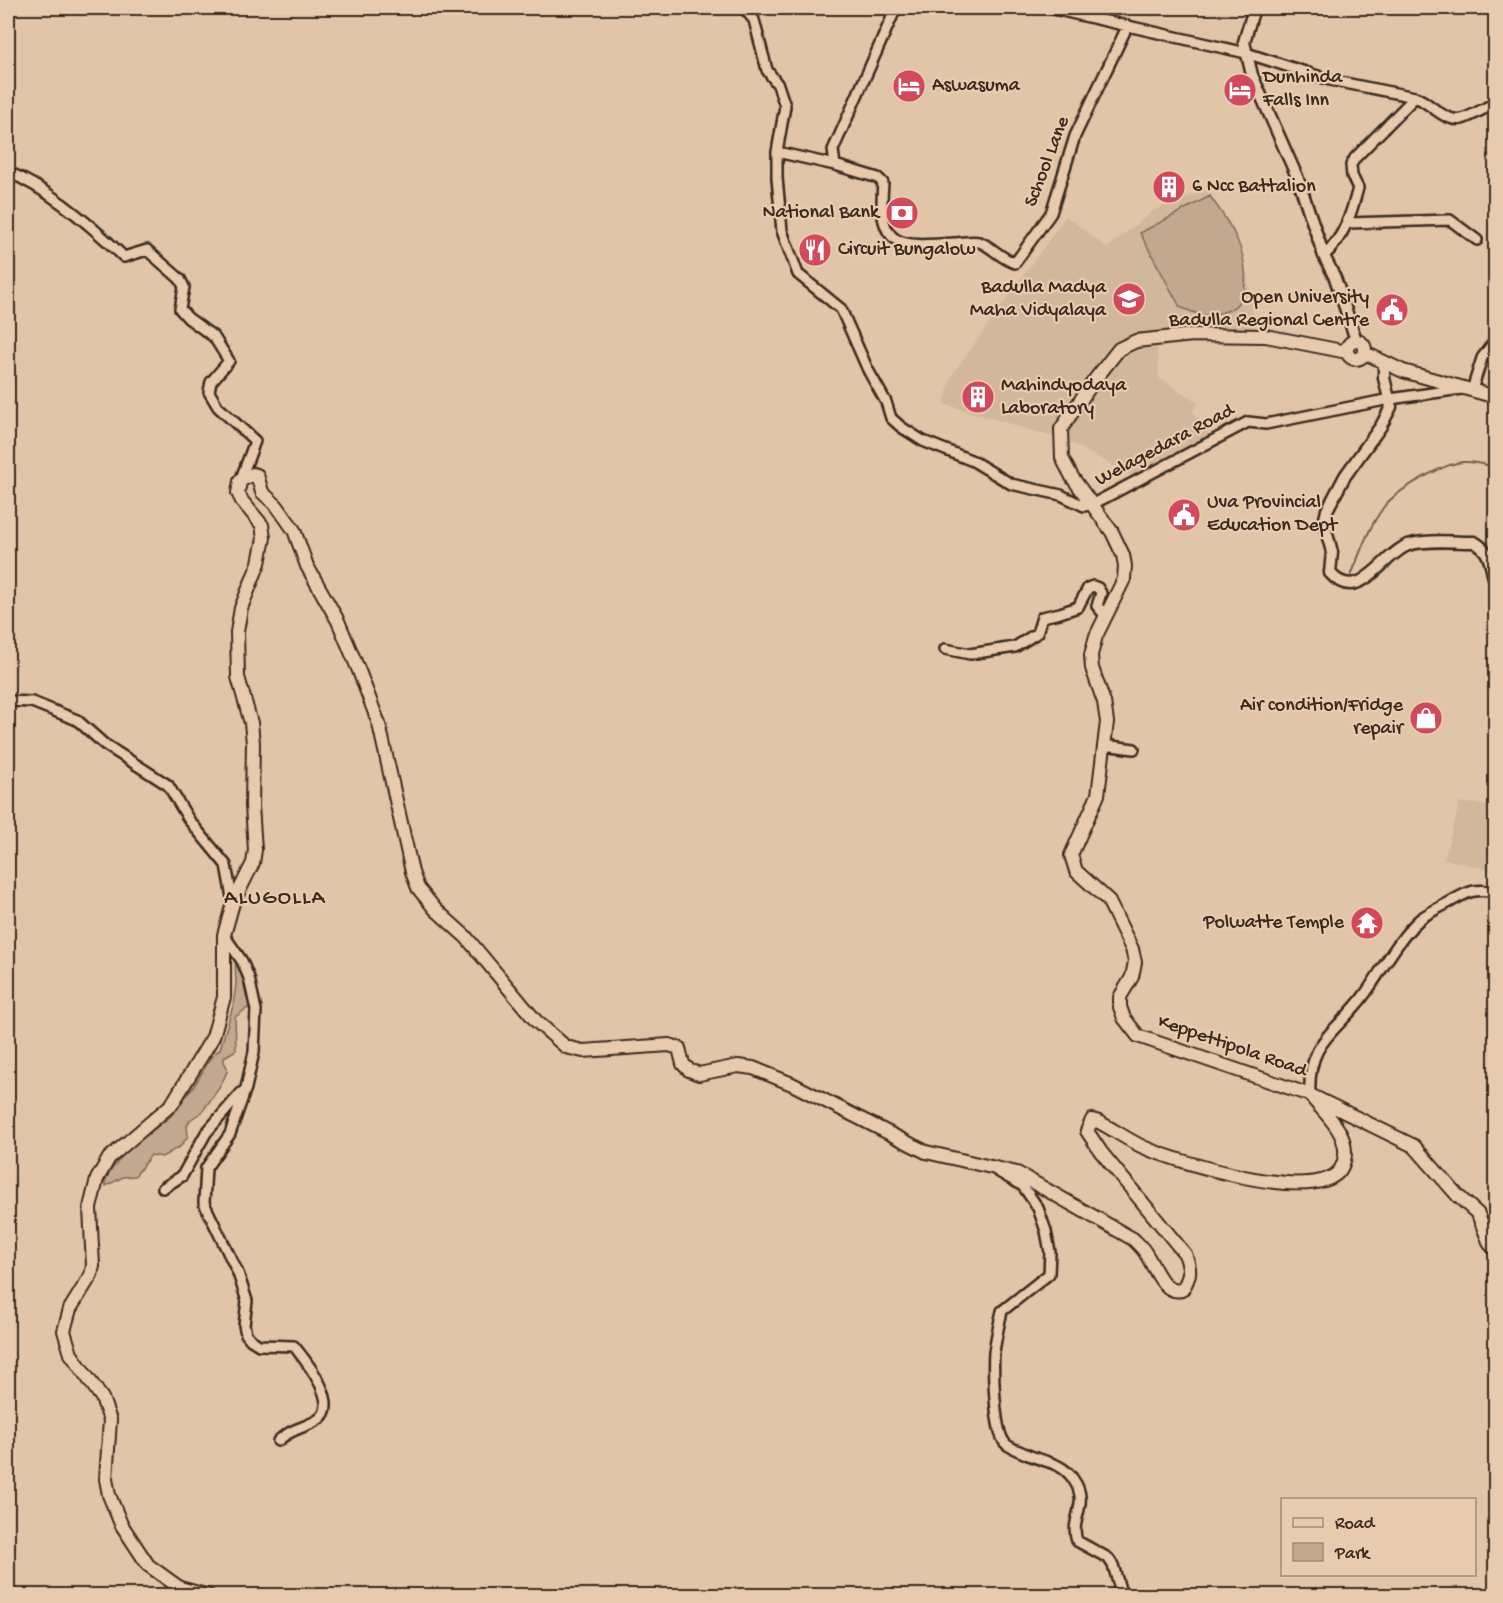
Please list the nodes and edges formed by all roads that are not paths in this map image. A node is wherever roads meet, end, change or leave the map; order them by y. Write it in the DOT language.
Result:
graph roads {
  1 [pos="744,8"];
  2 [pos="896,8"];
  3 [pos="1048,8"];
  4 [pos="1254,8"];
  5 [pos="1127,27"];
  6 [pos="1246,53"];
  7 [pos="1415,97"];
  8 [pos="1495,103"];
  9 [pos="777,152"];
  10 [pos="835,165"];
  11 [pos="8,172"];
  12 [pos="1348,224"];
  13 [pos="1477,240"];
  14 [pos="1324,256"];
  15 [pos="1496,339"];
  16 [pos="1356,340"];
  17 [pos="1347,352"];
  18 [pos="1365,353"];
  19 [pos="1384,363"];
  20 [pos="1467,389"];
  21 [pos="1496,396"];
  22 [pos="1390,399"];
  23 [pos="240,481"];
  24 [pos="1093,504"];
  25 [pos="1496,584"];
  26 [pos="1105,615"];
  27 [pos="945,649"];
  28 [pos="8,701"];
  29 [pos="1104,746"];
  30 [pos="1134,749"];
  31 [pos="1496,892"];
  32 [pos="232,903"];
  33 [pos="224,935"];
  34 [pos="246,1088"];
  35 [pos="1310,1095"];
  36 [pos="986,1165"];
  37 [pos="163,1188"];
  38 [pos="1496,1250"];
  39 [pos="278,1441"];
  40 [pos="209,1596"];
  41 [pos="1122,1596"];
  1 -- 9 [label="street, Welagedara Road"];
  2 -- 10 [label="street"];
  3 -- 5 [label="street"];
  4 -- 6 [label="street"];
  5 -- 6 [label="street"];
  5 -- 10 [label="street, School Lane"];
  6 -- 7 [label="street"];
  6 -- 14 [label="street"];
  7 -- 8 [label="street"];
  7 -- 12 [label="street"];
  9 -- 10 [label="street, School Lane"];
  9 -- 24 [label="street, Welagedara Road"];
  11 -- 23 [label="street"];
  12 -- 13 [label="street"];
  12 -- 14 [label="street"];
  14 -- 16 [label="street"];
  15 -- 20 [label="street"];
  16 -- 17 [label="main road"];
  16 -- 18 [label="main road"];
  17 -- 18 [label="main road"];
  17 -- 24 [label="main road, Keppettipola Road"];
  18 -- 19 [label="main road"];
  19 -- 20 [label="main road"];
  19 -- 22 [label="street"];
  20 -- 21 [label="main road"];
  20 -- 22 [label="street, Welagedara Road"];
  22 -- 24 [label="street, Welagedara Road"];
  22 -- 25 [label="street"];
  23 -- 32 [label="main road"];
  23 -- 36 [label="main road"];
  24 -- 26 [label="main road, Keppettipola Road"];
  26 -- 27 [label="street"];
  26 -- 29 [label="main road, Keppettipola Road"];
  28 -- 32 [label="street"];
  29 -- 30 [label="street"];
  29 -- 35 [label="main road, Keppettipola Road"];
  31 -- 35 [label="street"];
  32 -- 33 [label="main road"];
  33 -- 34 [label="street"];
  33 -- 40 [label="main road"];
  34 -- 37 [label="street"];
  34 -- 39 [label="street"];
  35 -- 36 [label="main road"];
  35 -- 38 [label="main road, Keppettipola Road"];
  36 -- 41 [label="street"];
}
